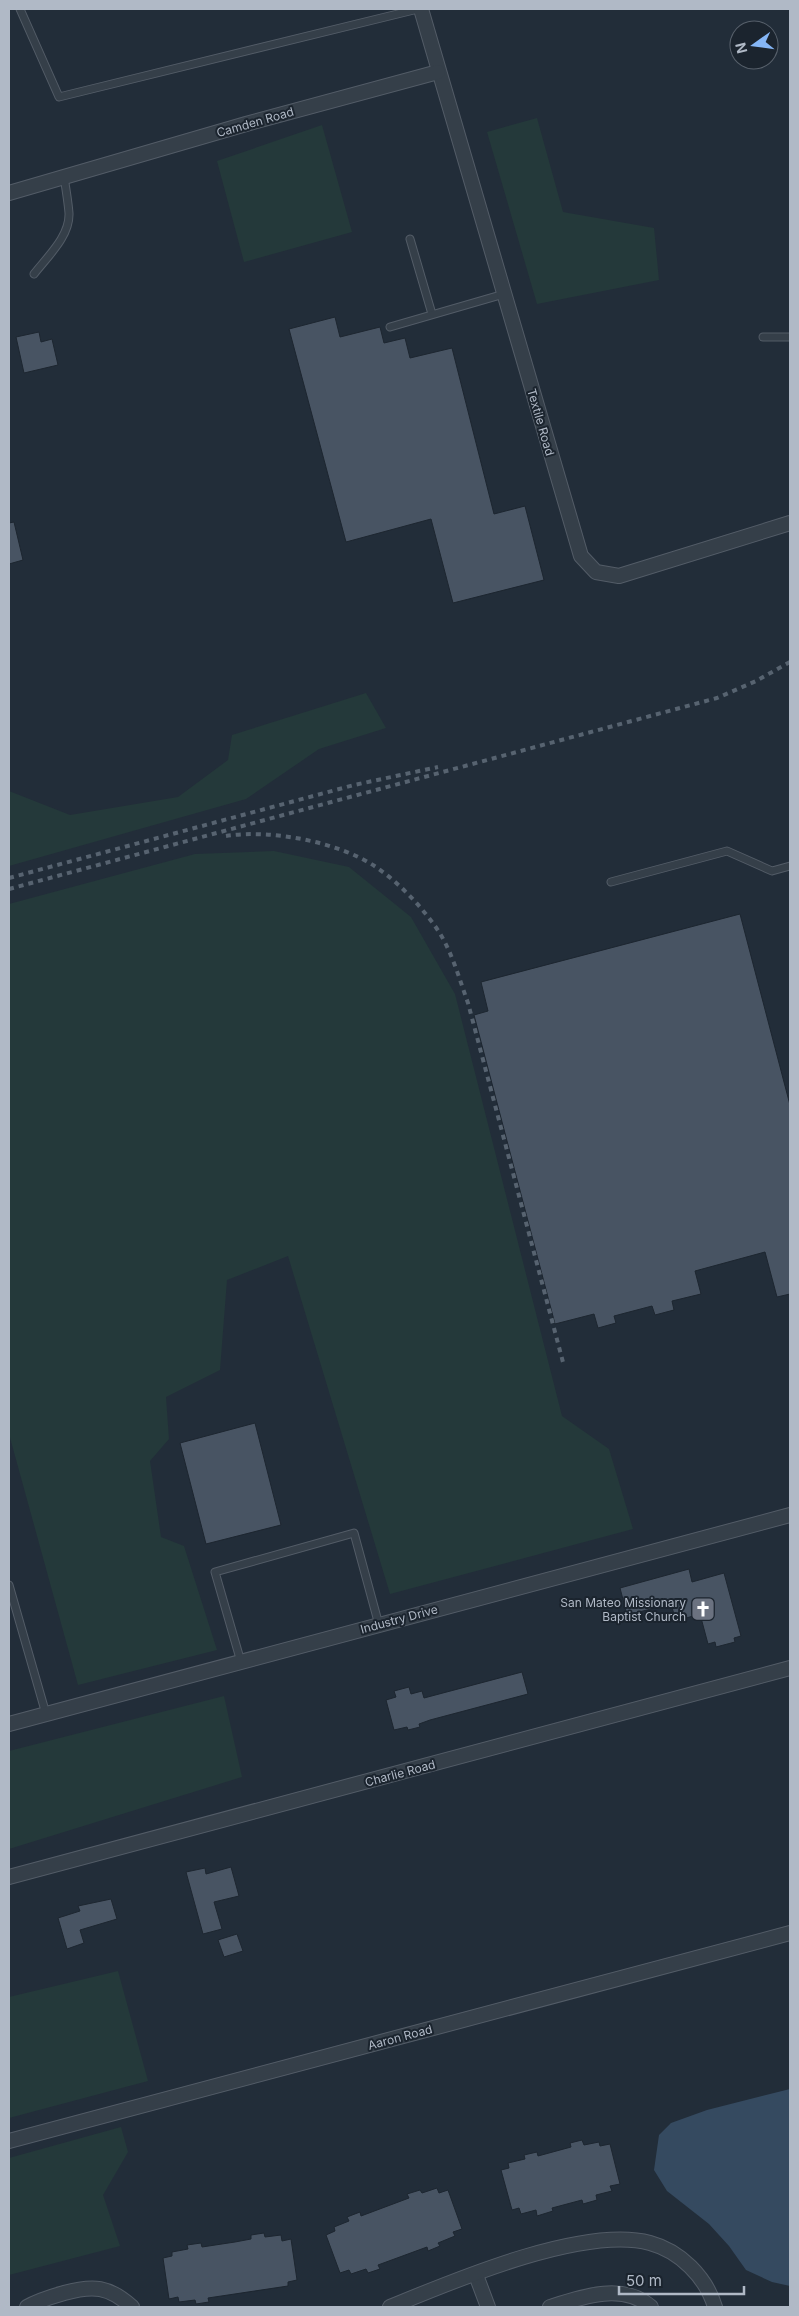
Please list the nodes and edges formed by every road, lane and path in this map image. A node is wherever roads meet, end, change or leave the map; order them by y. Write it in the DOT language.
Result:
graph roads {
  1 [pos="20,9"];
  2 [pos="420,9"];
  3 [pos="438,72"];
  4 [pos="64,177"];
  5 [pos="9,193"];
  6 [pos="410,239"];
  7 [pos="34,274"];
  8 [pos="504,294"];
  9 [pos="432,314"];
  10 [pos="390,327"];
  11 [pos="763,337"];
  12 [pos="790,337"];
  13 [pos="790,523"];
  14 [pos="790,866"];
  15 [pos="611,882"];
  16 [pos="790,1515"];
  17 [pos="9,1585"];
  18 [pos="379,1625"];
  19 [pos="241,1662"];
  20 [pos="790,1668"];
  21 [pos="46,1714"];
  22 [pos="9,1724"];
  23 [pos="9,1877"];
  24 [pos="790,1934"];
  25 [pos="9,2141"];
  26 [pos="476,2275"];
  27 [pos="27,2307"];
  28 [pos="132,2307"];
  29 [pos="390,2307"];
  30 [pos="488,2307"];
  31 [pos="550,2307"];
  32 [pos="651,2307"];
  33 [pos="715,2307"];
  1 -- 2 [label="lane"];
  2 -- 3 [label="street"];
  3 -- 4 [label="street, Camden Road"];
  3 -- 8 [label="street, Textile Road"];
  4 -- 5 [label="street, Camden Road"];
  4 -- 7 [label="lane"];
  6 -- 9 [label="lane"];
  8 -- 9 [label="lane"];
  8 -- 13 [label="street, Textile Road"];
  9 -- 10 [label="lane"];
  11 -- 12 [label="lane"];
  14 -- 15 [label="lane"];
  16 -- 18 [label="street, Industry Drive"];
  17 -- 21 [label="lane"];
  18 -- 19 [label="street, Industry Drive"];
  18 -- 19 [label="lane"];
  19 -- 21 [label="street, Industry Drive"];
  20 -- 23 [label="street, Charlie Road"];
  21 -- 22 [label="street, Industry Drive"];
  24 -- 25 [label="street, Aaron Road"];
  26 -- 29 [label="street"];
  26 -- 30 [label="street"];
  26 -- 33 [label="street"];
  27 -- 28 [label="street"];
  31 -- 32 [label="street"];
}
